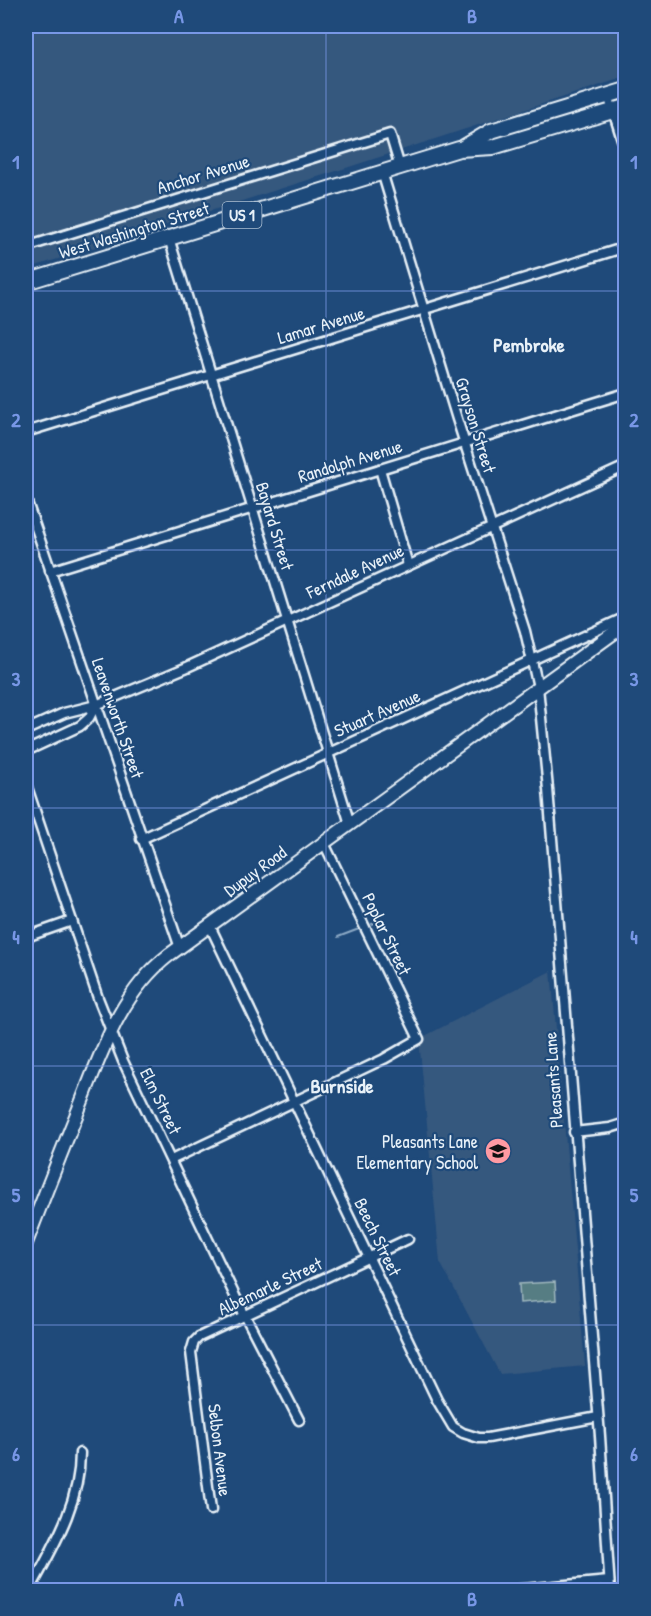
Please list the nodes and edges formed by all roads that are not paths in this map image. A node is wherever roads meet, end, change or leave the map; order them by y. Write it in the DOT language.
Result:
graph roads {
  1 [pos="626,90"];
  2 [pos="608,95"];
  3 [pos="619,109"];
  4 [pos="459,150"];
  5 [pos="626,152"];
  6 [pos="400,167"];
  7 [pos="382,172"];
  8 [pos="169,238"];
  9 [pos="26,247"];
  10 [pos="626,247"];
  11 [pos="26,282"];
  12 [pos="424,310"];
  13 [pos="210,376"];
  14 [pos="626,393"];
  15 [pos="26,432"];
  16 [pos="465,443"];
  17 [pos="626,466"];
  18 [pos="380,470"];
  19 [pos="26,499"];
  20 [pos="252,509"];
  21 [pos="491,527"];
  22 [pos="408,565"];
  23 [pos="50,571"];
  24 [pos="626,617"];
  25 [pos="287,620"];
  26 [pos="626,624"];
  27 [pos="532,659"];
  28 [pos="537,687"];
  29 [pos="96,705"];
  30 [pos="26,730"];
  31 [pos="26,751"];
  32 [pos="327,754"];
  33 [pos="26,784"];
  34 [pos="350,824"];
  35 [pos="141,839"];
  36 [pos="324,843"];
  37 [pos="72,921"];
  38 [pos="210,926"];
  39 [pos="26,937"];
  40 [pos="180,948"];
  41 [pos="111,1031"];
  42 [pos="294,1100"];
  43 [pos="626,1123"];
  44 [pos="574,1132"];
  45 [pos="171,1160"];
  46 [pos="408,1239"];
  47 [pos="26,1243"];
  48 [pos="370,1258"];
  49 [pos="246,1316"];
  50 [pos="196,1394"];
  51 [pos="598,1417"];
  52 [pos="299,1420"];
  53 [pos="80,1453"];
  54 [pos="211,1510"];
  55 [pos="609,1581"];
  56 [pos="30,1590"];
  57 [pos="513,1590"];
  58 [pos="610,1590"];
  1 -- 2 [label="main road, West Washington Street / US 1"];
  2 -- 3 [label="street"];
  2 -- 4 [label="main road, West Washington Street / US 1"];
  3 -- 4 [label="main road, West Washington Street / US 1"];
  3 -- 5 [label="street"];
  4 -- 6 [label="main road, West Washington Street / US 1"];
  6 -- 7 [label="main road, West Washington Street / US 1"];
  6 -- 9 [label="street, Anchor Avenue"];
  7 -- 8 [label="main road, West Washington Street / US 1"];
  7 -- 12 [label="street, Grayson Street"];
  8 -- 11 [label="main road, West Washington Street / US 1"];
  8 -- 13 [label="street, Bayard Street"];
  10 -- 12 [label="street, Lamar Avenue"];
  12 -- 13 [label="street, Lamar Avenue"];
  12 -- 16 [label="street, Grayson Street"];
  13 -- 15 [label="street, Lamar Avenue"];
  13 -- 20 [label="street, Bayard Street"];
  14 -- 16 [label="street, Randolph Avenue"];
  16 -- 18 [label="street, Randolph Avenue"];
  16 -- 21 [label="street, Grayson Street"];
  17 -- 21 [label="street, Ferndale Avenue"];
  18 -- 20 [label="street, Randolph Avenue"];
  18 -- 22 [label="street"];
  19 -- 23 [label="street, Leavenworth Street"];
  20 -- 23 [label="street, Randolph Avenue"];
  20 -- 25 [label="street, Bayard Street"];
  21 -- 22 [label="street, Ferndale Avenue"];
  21 -- 27 [label="street, Grayson Street"];
  22 -- 25 [label="street, Ferndale Avenue"];
  23 -- 29 [label="street, Leavenworth Street"];
  24 -- 27 [label="street, Stuart Avenue"];
  25 -- 29 [label="street, Ferndale Avenue"];
  25 -- 32 [label="street, Bayard Street"];
  26 -- 28 [label="street, Dupuy Road"];
  27 -- 28 [label="street, Grayson Street"];
  27 -- 32 [label="street, Stuart Avenue"];
  28 -- 34 [label="street, Dupuy Road"];
  28 -- 44 [label="street, Pleasants Lane"];
  29 -- 30 [label="street, Ferndale Avenue"];
  29 -- 31 [label="street, Ferndale Avenue"];
  29 -- 35 [label="street, Leavenworth Street"];
  32 -- 34 [label="street, Bayard Street"];
  32 -- 35 [label="street, Stuart Avenue"];
  33 -- 37 [label="street, Elm Street"];
  34 -- 36 [label="street, Dupuy Road"];
  35 -- 40 [label="street, Leavenworth Street"];
  36 -- 38 [label="street, Dupuy Road"];
  36 -- 42 [label="street, Poplar Street"];
  37 -- 39 [label="street"];
  37 -- 41 [label="street, Elm Street"];
  38 -- 40 [label="street, Dupuy Road"];
  38 -- 42 [label="street, Beech Street"];
  40 -- 41 [label="street, Dupuy Road"];
  41 -- 45 [label="street, Elm Street"];
  41 -- 47 [label="street, Dupuy Road"];
  42 -- 45 [label="street"];
  42 -- 48 [label="street, Beech Street"];
  43 -- 44 [label="street"];
  44 -- 51 [label="street, Pleasants Lane"];
  45 -- 49 [label="street, Elm Street"];
  46 -- 48 [label="street, Albemarle Street"];
  48 -- 49 [label="street, Albemarle Street"];
  48 -- 51 [label="street, Beech Street"];
  49 -- 50 [label="street, Albemarle Street"];
  49 -- 52 [label="street, Elm Street"];
  50 -- 54 [label="street, Selbon Avenue"];
  51 -- 55 [label="street, Pleasants Lane"];
  53 -- 56 [label="street"];
  55 -- 57 [label="street"];
  55 -- 58 [label="street, Pleasants Lane"];
}
